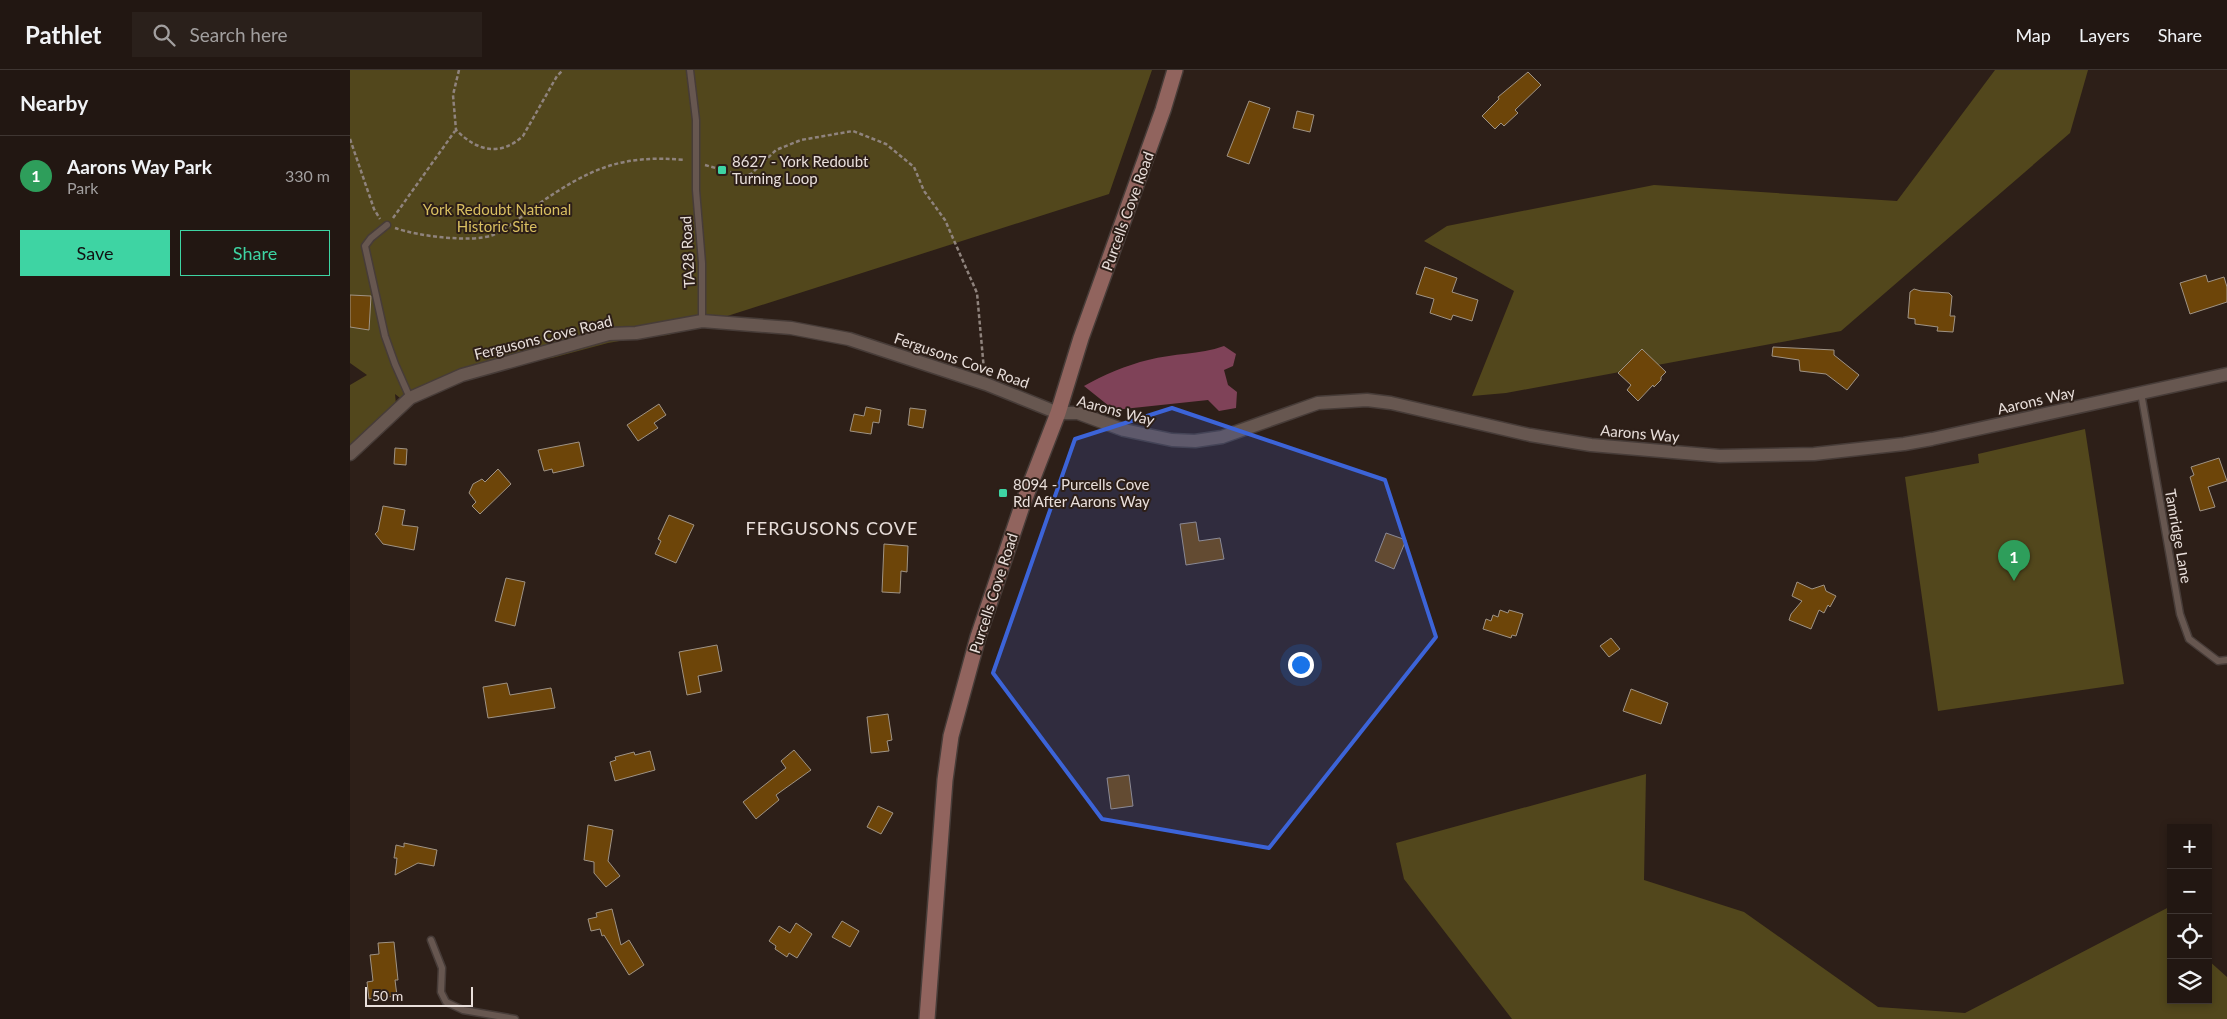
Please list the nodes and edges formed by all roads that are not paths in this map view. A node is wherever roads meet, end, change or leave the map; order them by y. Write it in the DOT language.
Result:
graph roads {
  1 [pos="690,70"];
  2 [pos="1175,70"];
  3 [pos="388,225"];
  4 [pos="702,321"];
  5 [pos="2227,374"];
  6 [pos="2141,393"];
  7 [pos="410,398"];
  8 [pos="1058,413"];
  9 [pos="350,454"];
  10 [pos="2227,660"];
  11 [pos="431,940"];
  12 [pos="515,1019"];
  13 [pos="927,1019"];
  1 -- 4 [label="lane, TA28 Road"];
  2 -- 8 [label="main road, Purcells Cove Road"];
  3 -- 7 [label="lane"];
  4 -- 7 [label="street, Fergusons Cove Road"];
  4 -- 8 [label="street, Fergusons Cove Road"];
  5 -- 6 [label="street, Aarons Way"];
  6 -- 8 [label="street, Aarons Way"];
  6 -- 10 [label="lane, Tamridge Lane"];
  7 -- 9 [label="street, Fergusons Cove Road"];
  8 -- 13 [label="main road, Purcells Cove Road"];
  11 -- 12 [label="lane"];
}
